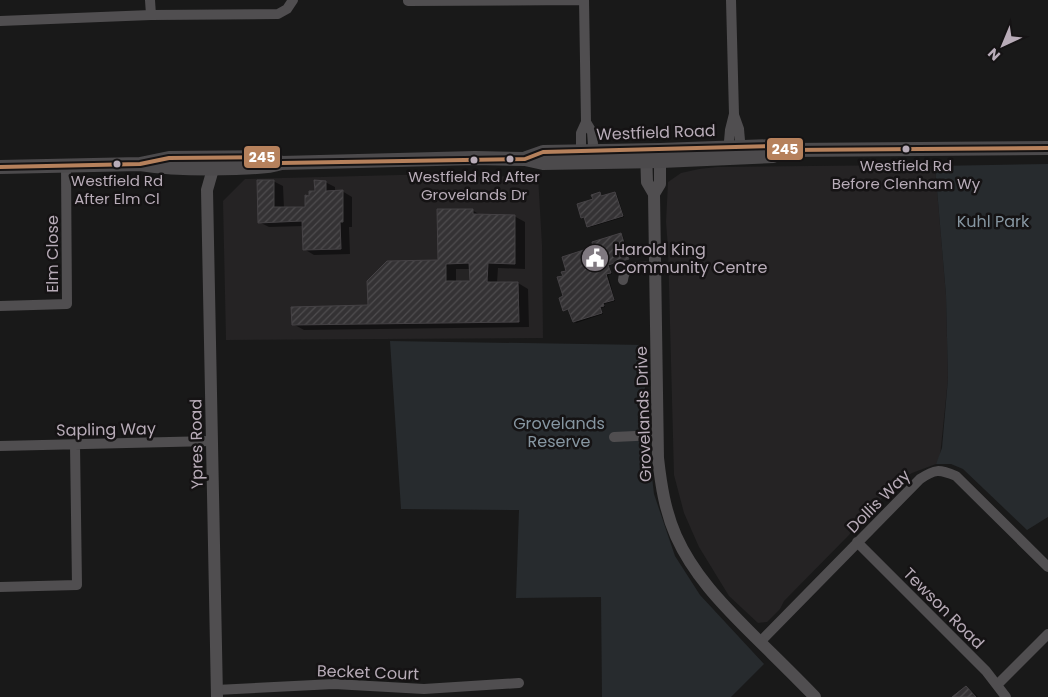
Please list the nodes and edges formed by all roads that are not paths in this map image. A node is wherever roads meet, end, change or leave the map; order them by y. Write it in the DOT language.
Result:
graph roads {
  1 [pos="150,0"];
  2 [pos="293,0"];
  3 [pos="584,0"];
  4 [pos="731,0"];
  5 [pos="408,1"];
  6 [pos="151,15"];
  7 [pos="0,21"];
  8 [pos="1048,148"];
  9 [pos="735,152"];
  10 [pos="646,156"];
  11 [pos="661,156"];
  12 [pos="588,157"];
  13 [pos="199,164"];
  14 [pos="213,164"];
  15 [pos="66,166"];
  16 [pos="0,167"];
  17 [pos="207,190"];
  18 [pos="654,194"];
  19 [pos="655,267"];
  20 [pos="623,280"];
  21 [pos="0,306"];
  22 [pos="657,435"];
  23 [pos="614,437"];
  24 [pos="212,442"];
  25 [pos="75,445"];
  26 [pos="0,446"];
  27 [pos="857,542"];
  28 [pos="1048,567"];
  29 [pos="0,587"];
  30 [pos="1048,634"];
  31 [pos="760,642"];
  32 [pos="520,683"];
  33 [pos="997,685"];
  34 [pos="217,694"];
  35 [pos="815,697"];
  36 [pos="1006,697"];
  1 -- 6 [label="street"];
  2 -- 6 [label="street"];
  3 -- 5 [label="street"];
  3 -- 12 [label="street"];
  4 -- 9 [label="street"];
  6 -- 7 [label="street"];
  8 -- 9 [label="main road, Westfield Road"];
  9 -- 11 [label="main road, Westfield Road"];
  10 -- 11 [label="main road, Westfield Road"];
  10 -- 12 [label="main road, Westfield Road"];
  10 -- 18 [label="street, Grovelands Drive"];
  11 -- 18 [label="street, Grovelands Drive"];
  12 -- 14 [label="main road, Westfield Road"];
  13 -- 14 [label="main road, Westfield Road"];
  13 -- 15 [label="main road, Westfield Road"];
  13 -- 17 [label="street, Ypres Road"];
  14 -- 17 [label="street, Ypres Road"];
  15 -- 16 [label="main road, Westfield Road"];
  15 -- 21 [label="street, Elm Close"];
  17 -- 24 [label="street, Ypres Road"];
  18 -- 19 [label="street, Grovelands Drive"];
  19 -- 20 [label="street"];
  19 -- 22 [label="street, Grovelands Drive"];
  22 -- 23 [label="street"];
  22 -- 31 [label="street, Grovelands Drive"];
  24 -- 25 [label="street, Sapling Way"];
  24 -- 34 [label="street, Ypres Road"];
  25 -- 26 [label="street, Sapling Way"];
  25 -- 29 [label="street"];
  27 -- 28 [label="street, Dollis Way"];
  27 -- 31 [label="street, Dollis Way"];
  27 -- 33 [label="street, Tewson Road"];
  30 -- 33 [label="street"];
  31 -- 35 [label="street, Grovelands Drive"];
  32 -- 34 [label="street, Becket Court"];
  33 -- 36 [label="street, Tewson Road"];
}
